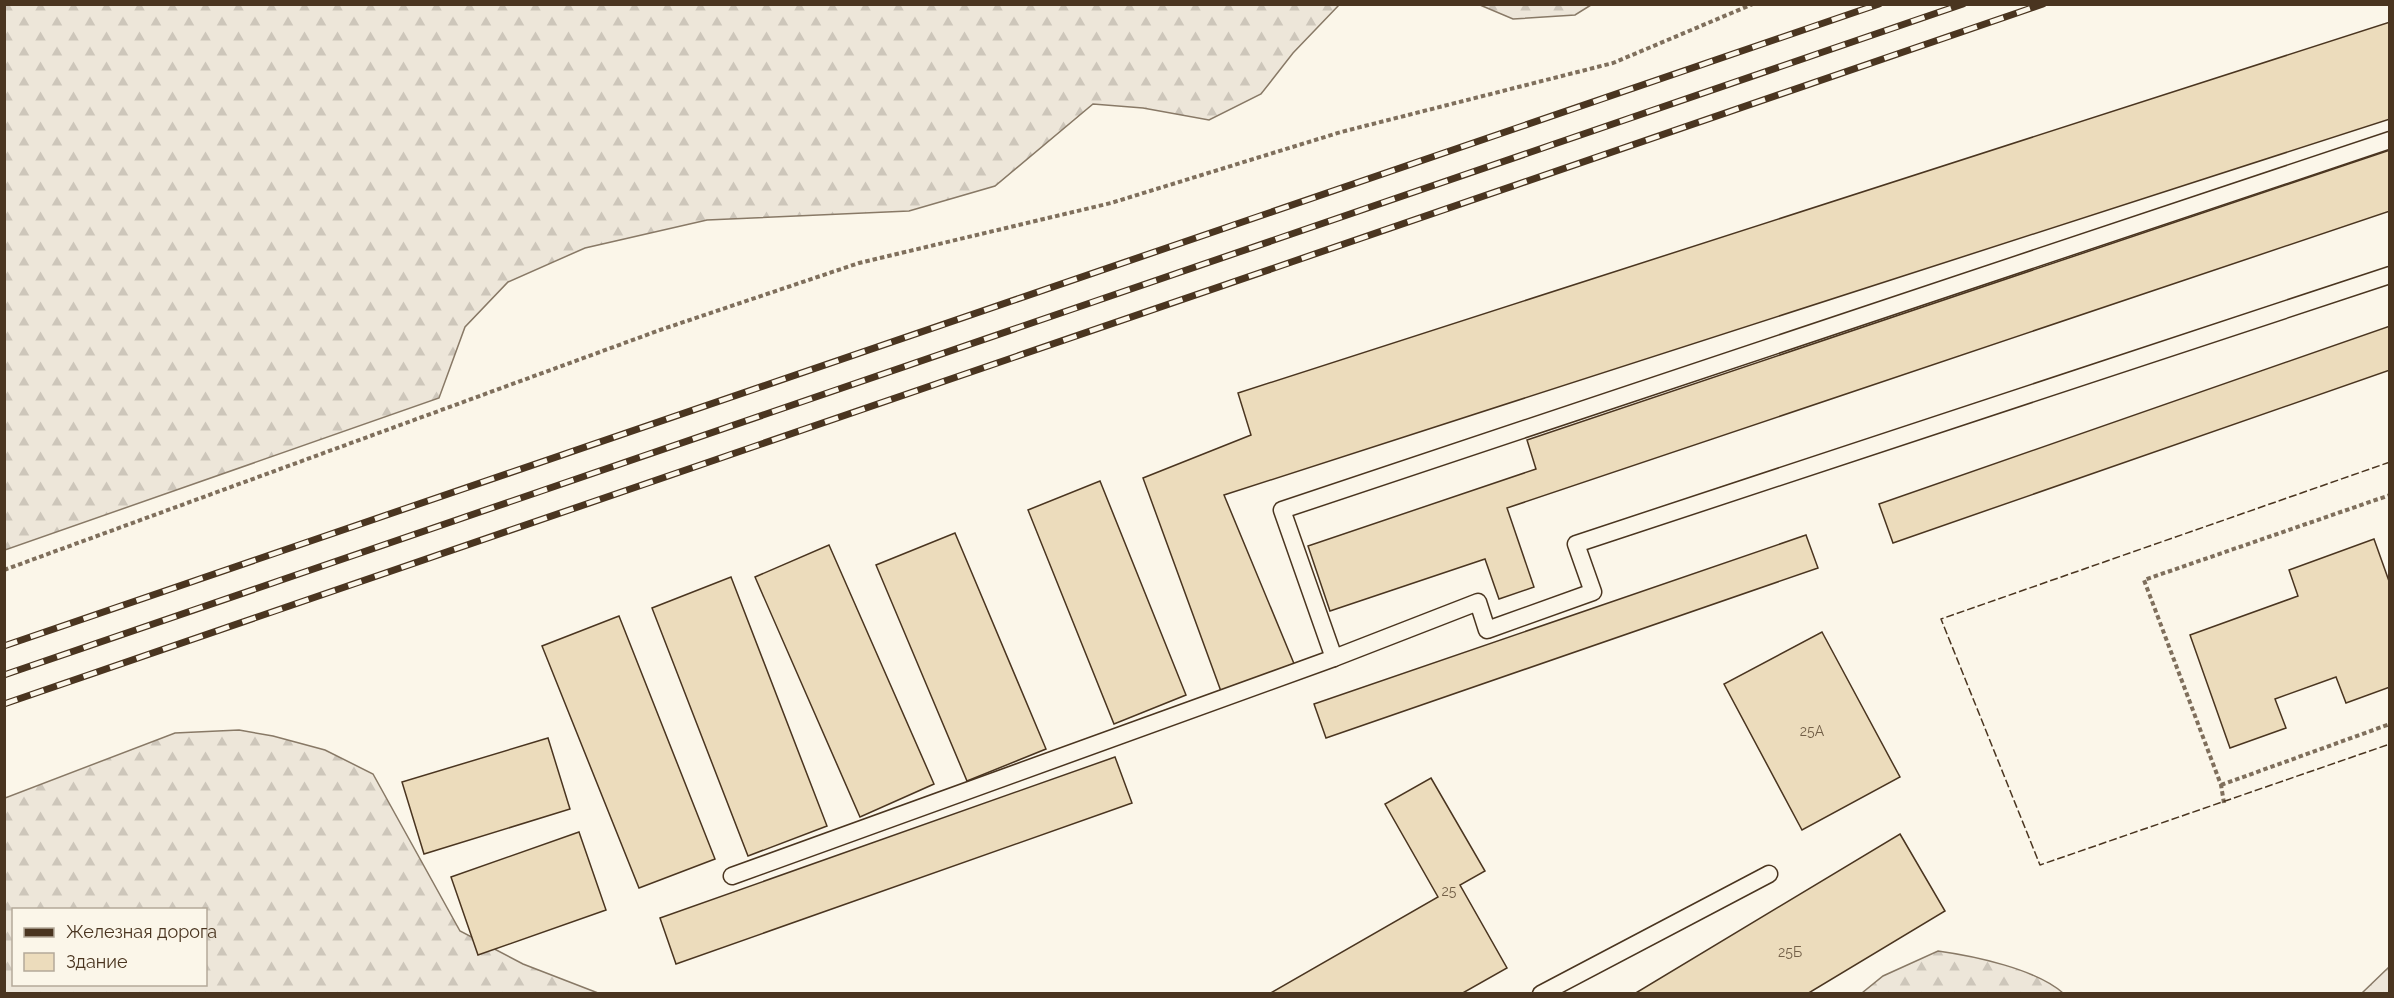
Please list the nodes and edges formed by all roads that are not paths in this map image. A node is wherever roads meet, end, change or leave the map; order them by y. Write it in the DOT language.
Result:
graph roads {
  1 [pos="2390,140"];
  2 [pos="2390,275"];
  3 [pos="1334,658"];
  4 [pos="1769,874"];
  5 [pos="732,876"];
  6 [pos="1541,993"];
  1 -- 3 [label="lane"];
  2 -- 3 [label="lane"];
  3 -- 5 [label="lane"];
  4 -- 6 [label="lane"];
}
